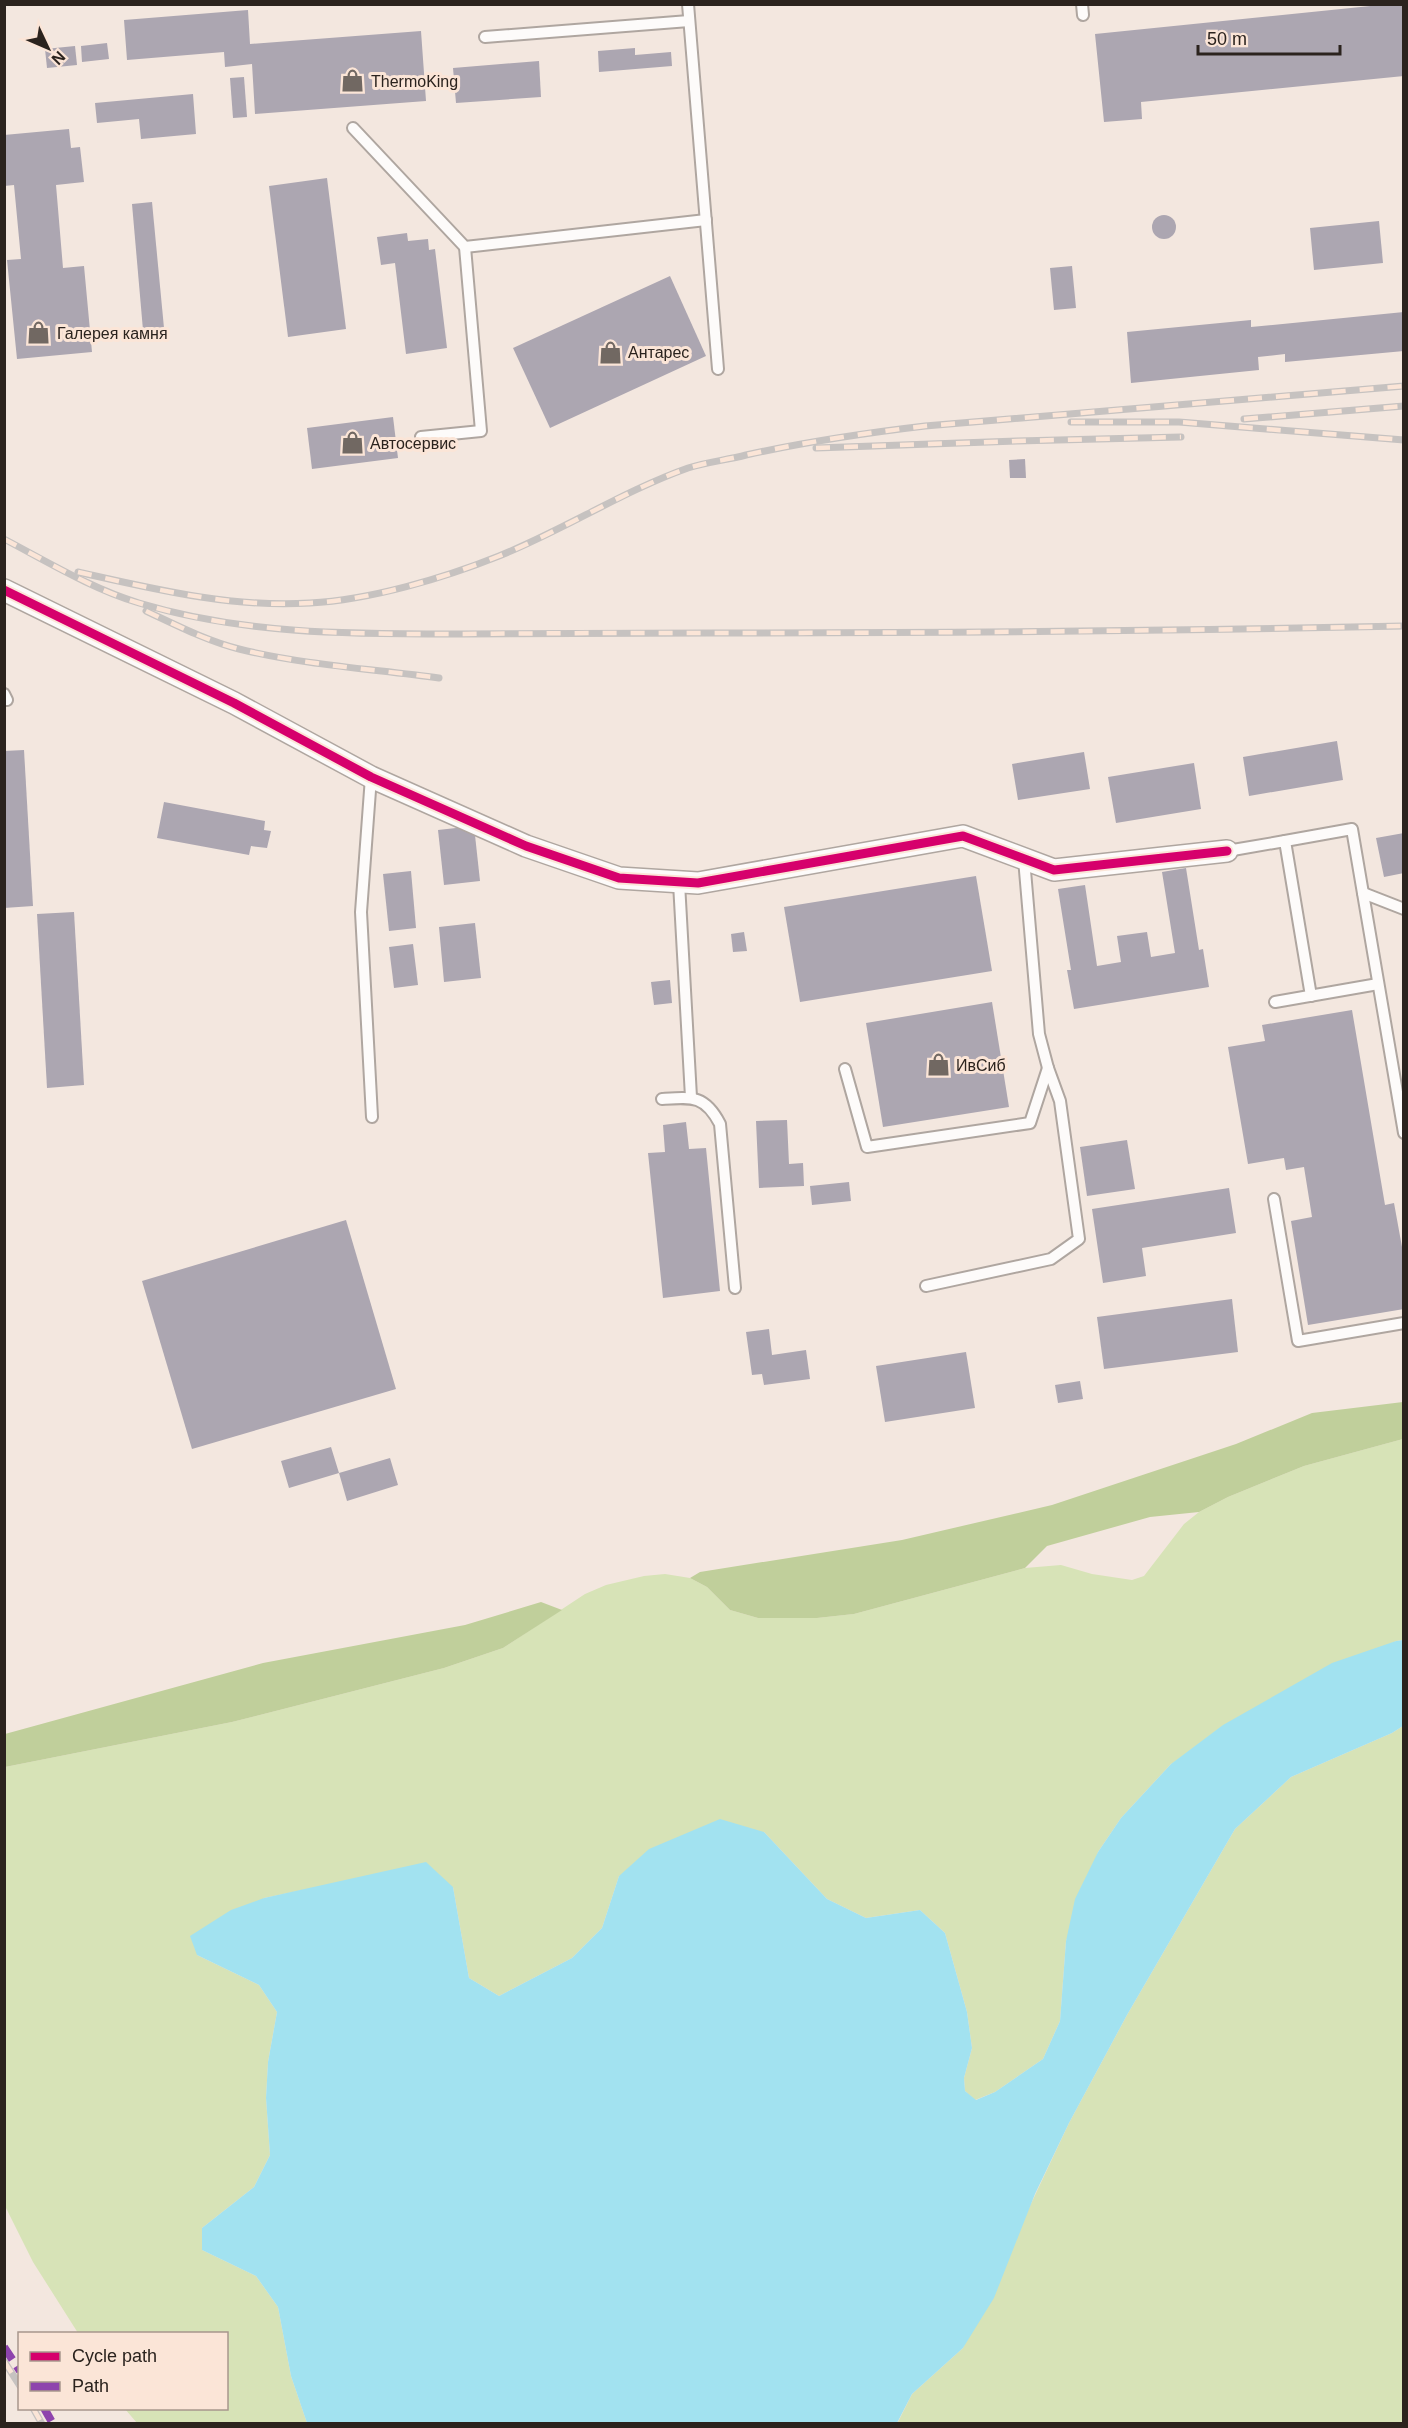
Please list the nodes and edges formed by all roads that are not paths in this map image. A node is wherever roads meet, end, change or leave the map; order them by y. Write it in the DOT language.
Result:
graph roads {
  1 [pos="688,4"];
  2 [pos="689,21"];
  3 [pos="485,37"];
  4 [pos="353,128"];
  5 [pos="706,220"];
  6 [pos="465,247"];
  7 [pos="718,369"];
  8 [pos="421,437"];
  9 [pos="4,590"];
  10 [pos="371,777"];
  11 [pos="1285,841"];
  12 [pos="1227,851"];
  13 [pos="1024,859"];
  14 [pos="679,884"];
  15 [pos="1363,893"];
  16 [pos="1404,909"];
  17 [pos="1378,984"];
  18 [pos="1311,996"];
  19 [pos="1275,1002"];
  20 [pos="1048,1068"];
  21 [pos="845,1069"];
  22 [pos="691,1097"];
  23 [pos="662,1099"];
  24 [pos="372,1117"];
  25 [pos="1404,1133"];
  26 [pos="1274,1199"];
  27 [pos="926,1286"];
  28 [pos="735,1288"];
  29 [pos="1404,1323"];
  1 -- 2 [label="lane"];
  2 -- 3 [label="lane"];
  2 -- 5 [label="lane"];
  4 -- 6 [label="lane"];
  5 -- 6 [label="lane"];
  5 -- 7 [label="lane"];
  6 -- 8 [label="lane"];
  9 -- 10 [label="street"];
  10 -- 14 [label="street"];
  10 -- 24 [label="lane"];
  11 -- 12 [label="lane"];
  11 -- 15 [label="lane"];
  11 -- 18 [label="lane"];
  12 -- 13 [label="street"];
  13 -- 14 [label="street"];
  13 -- 20 [label="lane"];
  14 -- 22 [label="lane"];
  15 -- 16 [label="lane"];
  15 -- 17 [label="lane"];
  17 -- 18 [label="lane"];
  17 -- 25 [label="lane"];
  18 -- 19 [label="lane"];
  20 -- 21 [label="lane"];
  20 -- 27 [label="lane"];
  22 -- 23 [label="lane"];
  22 -- 28 [label="lane"];
  26 -- 29 [label="lane"];
}
